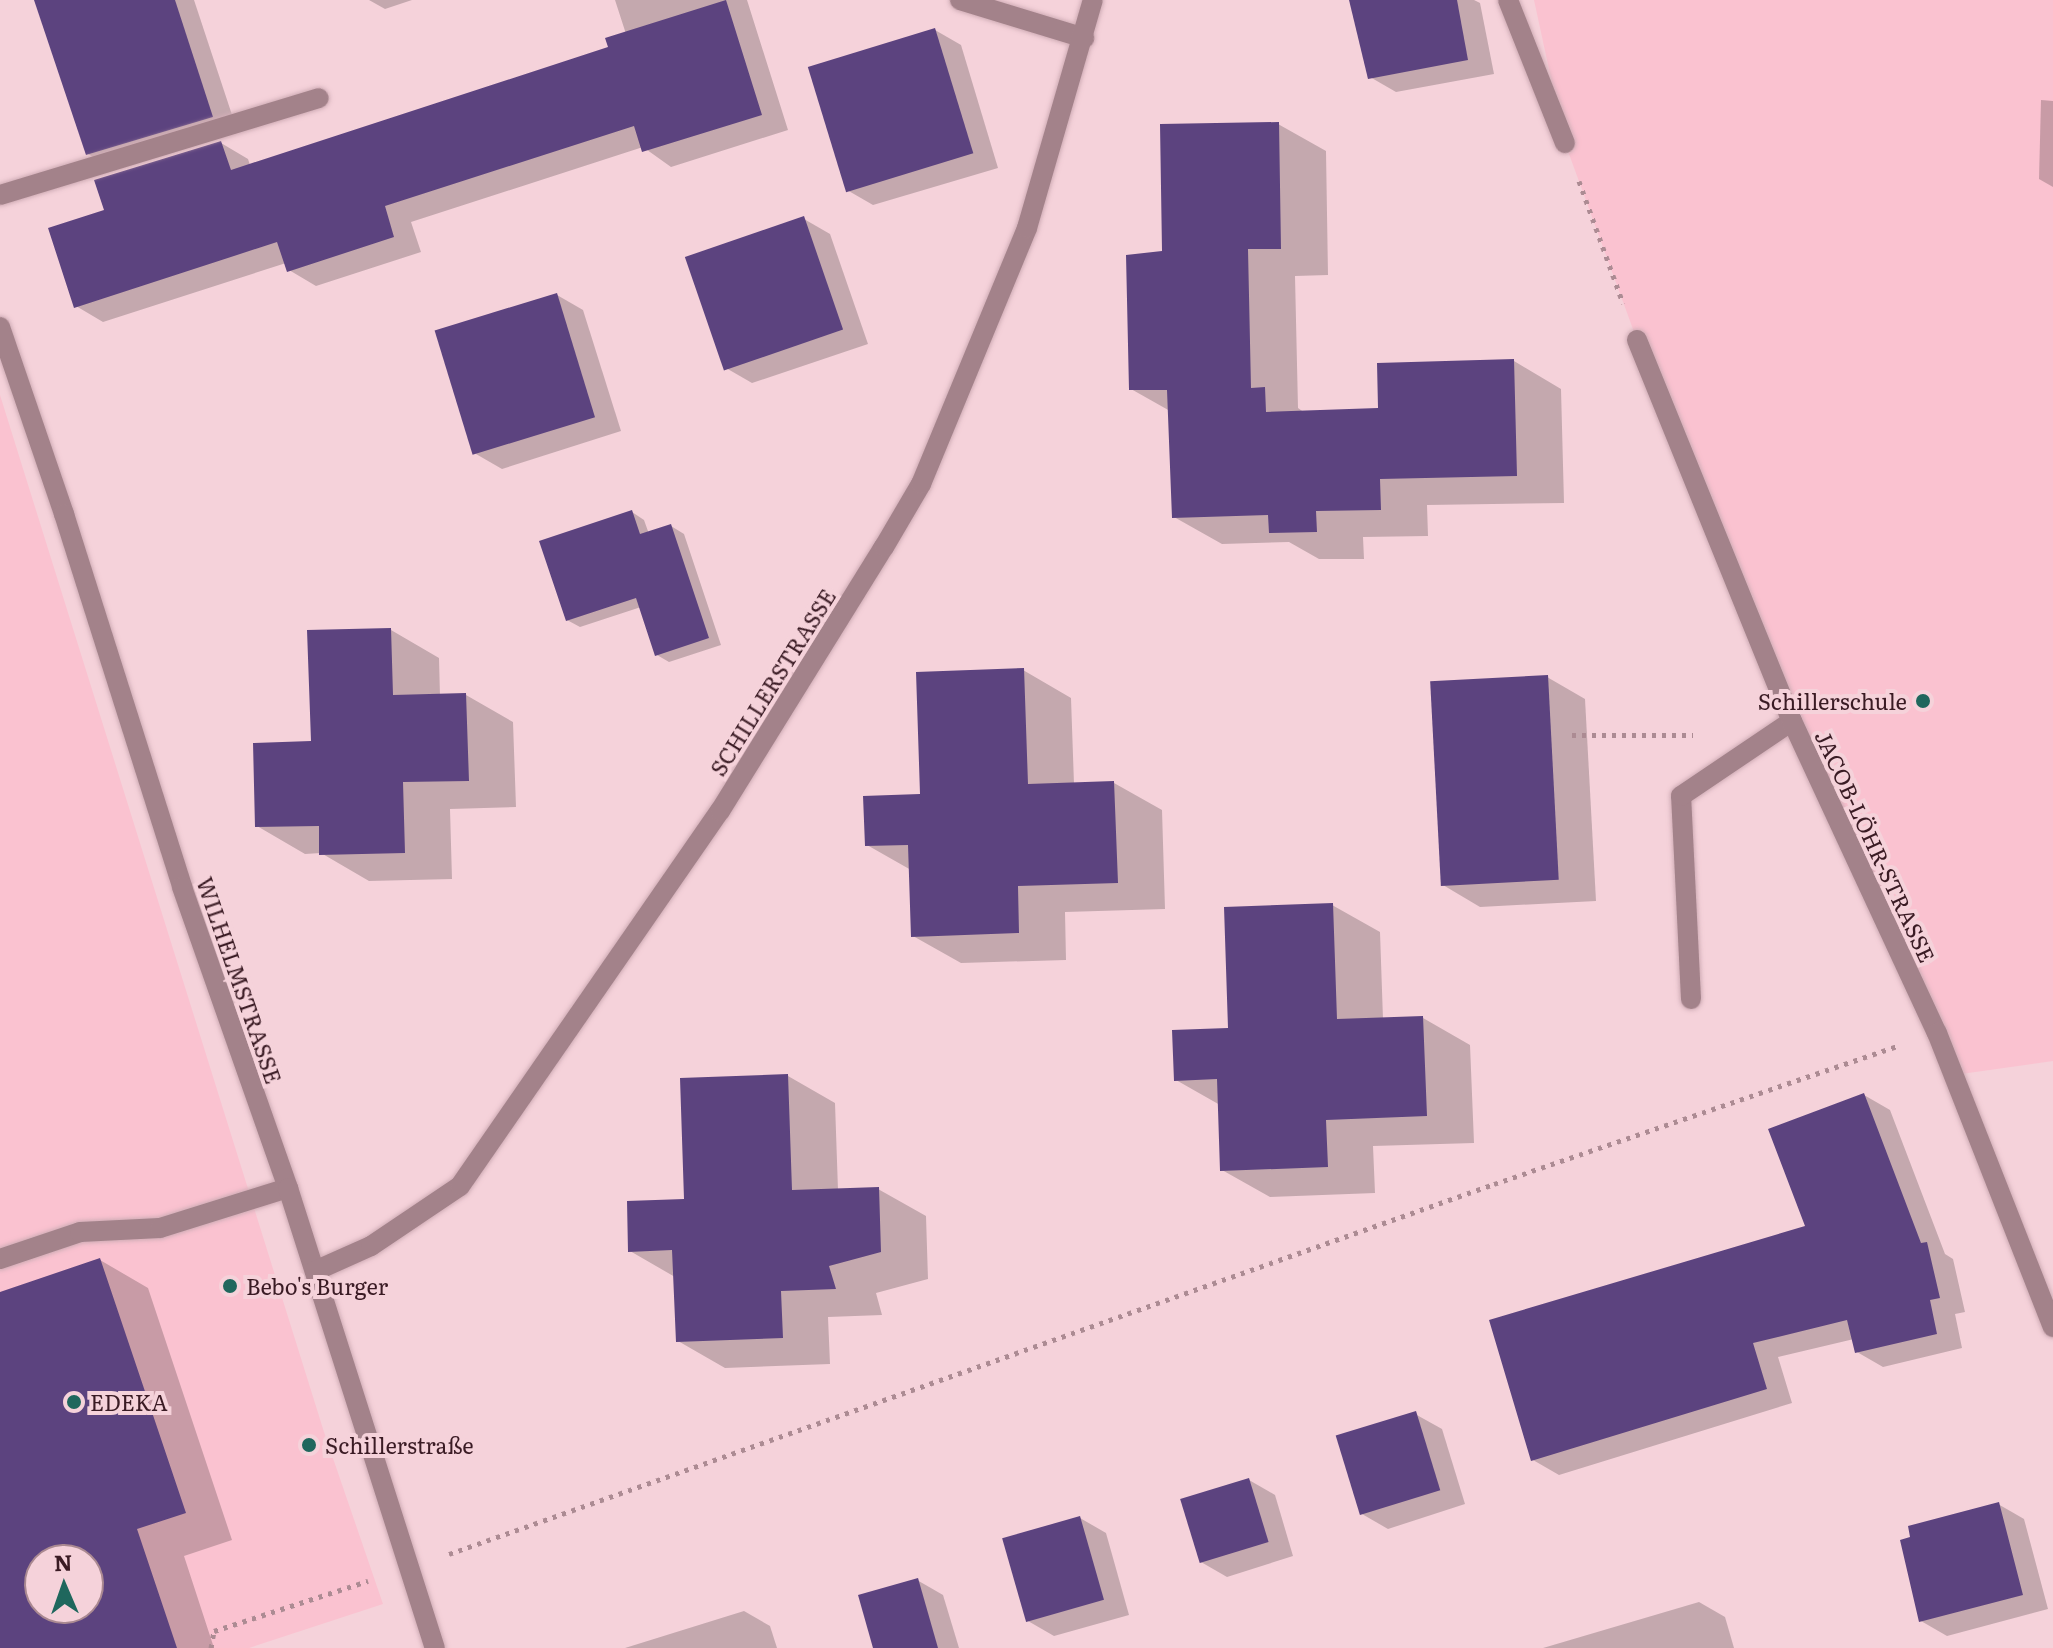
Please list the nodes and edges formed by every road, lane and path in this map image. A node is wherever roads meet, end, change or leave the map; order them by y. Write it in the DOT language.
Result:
graph roads {
  1 [pos="960,0"];
  2 [pos="1093,0"];
  3 [pos="1508,0"];
  4 [pos="1084,38"];
  5 [pos="319,98"];
  6 [pos="1565,143"];
  7 [pos="0,195"];
  8 [pos="0,327"];
  9 [pos="1637,340"];
  10 [pos="1792,721"];
  11 [pos="1572,735"];
  12 [pos="1724,767"];
  13 [pos="1691,999"];
  14 [pos="1937,1033"];
  15 [pos="288,1188"];
  16 [pos="0,1259"];
  17 [pos="315,1271"];
  18 [pos="2053,1327"];
  19 [pos="410,1568"];
  20 [pos="211,1648"];
  21 [pos="435,1648"];
  1 -- 4 [label="street"];
  2 -- 4 [label="street, SCHILLERSTRASSE"];
  3 -- 6 [label="street"];
  4 -- 17 [label="street, SCHILLERSTRASSE"];
  5 -- 7 [label="street"];
  6 -- 9 [label="path"];
  8 -- 15 [label="street, WILHELMSTRASSE"];
  9 -- 10 [label="street, JACOB-LÖHR-STRASSE"];
  10 -- 12 [label="street"];
  10 -- 14 [label="street, JACOB-LÖHR-STRASSE"];
  11 -- 12 [label="path"];
  12 -- 13 [label="street"];
  14 -- 18 [label="street, JACOB-LÖHR-STRASSE"];
  14 -- 19 [label="path"];
  15 -- 16 [label="street"];
  15 -- 17 [label="street, WILHELMSTRASSE"];
  17 -- 19 [label="street, WILHELMSTRASSE"];
  19 -- 20 [label="path"];
  19 -- 21 [label="street, WILHELMSTRASSE"];
}
